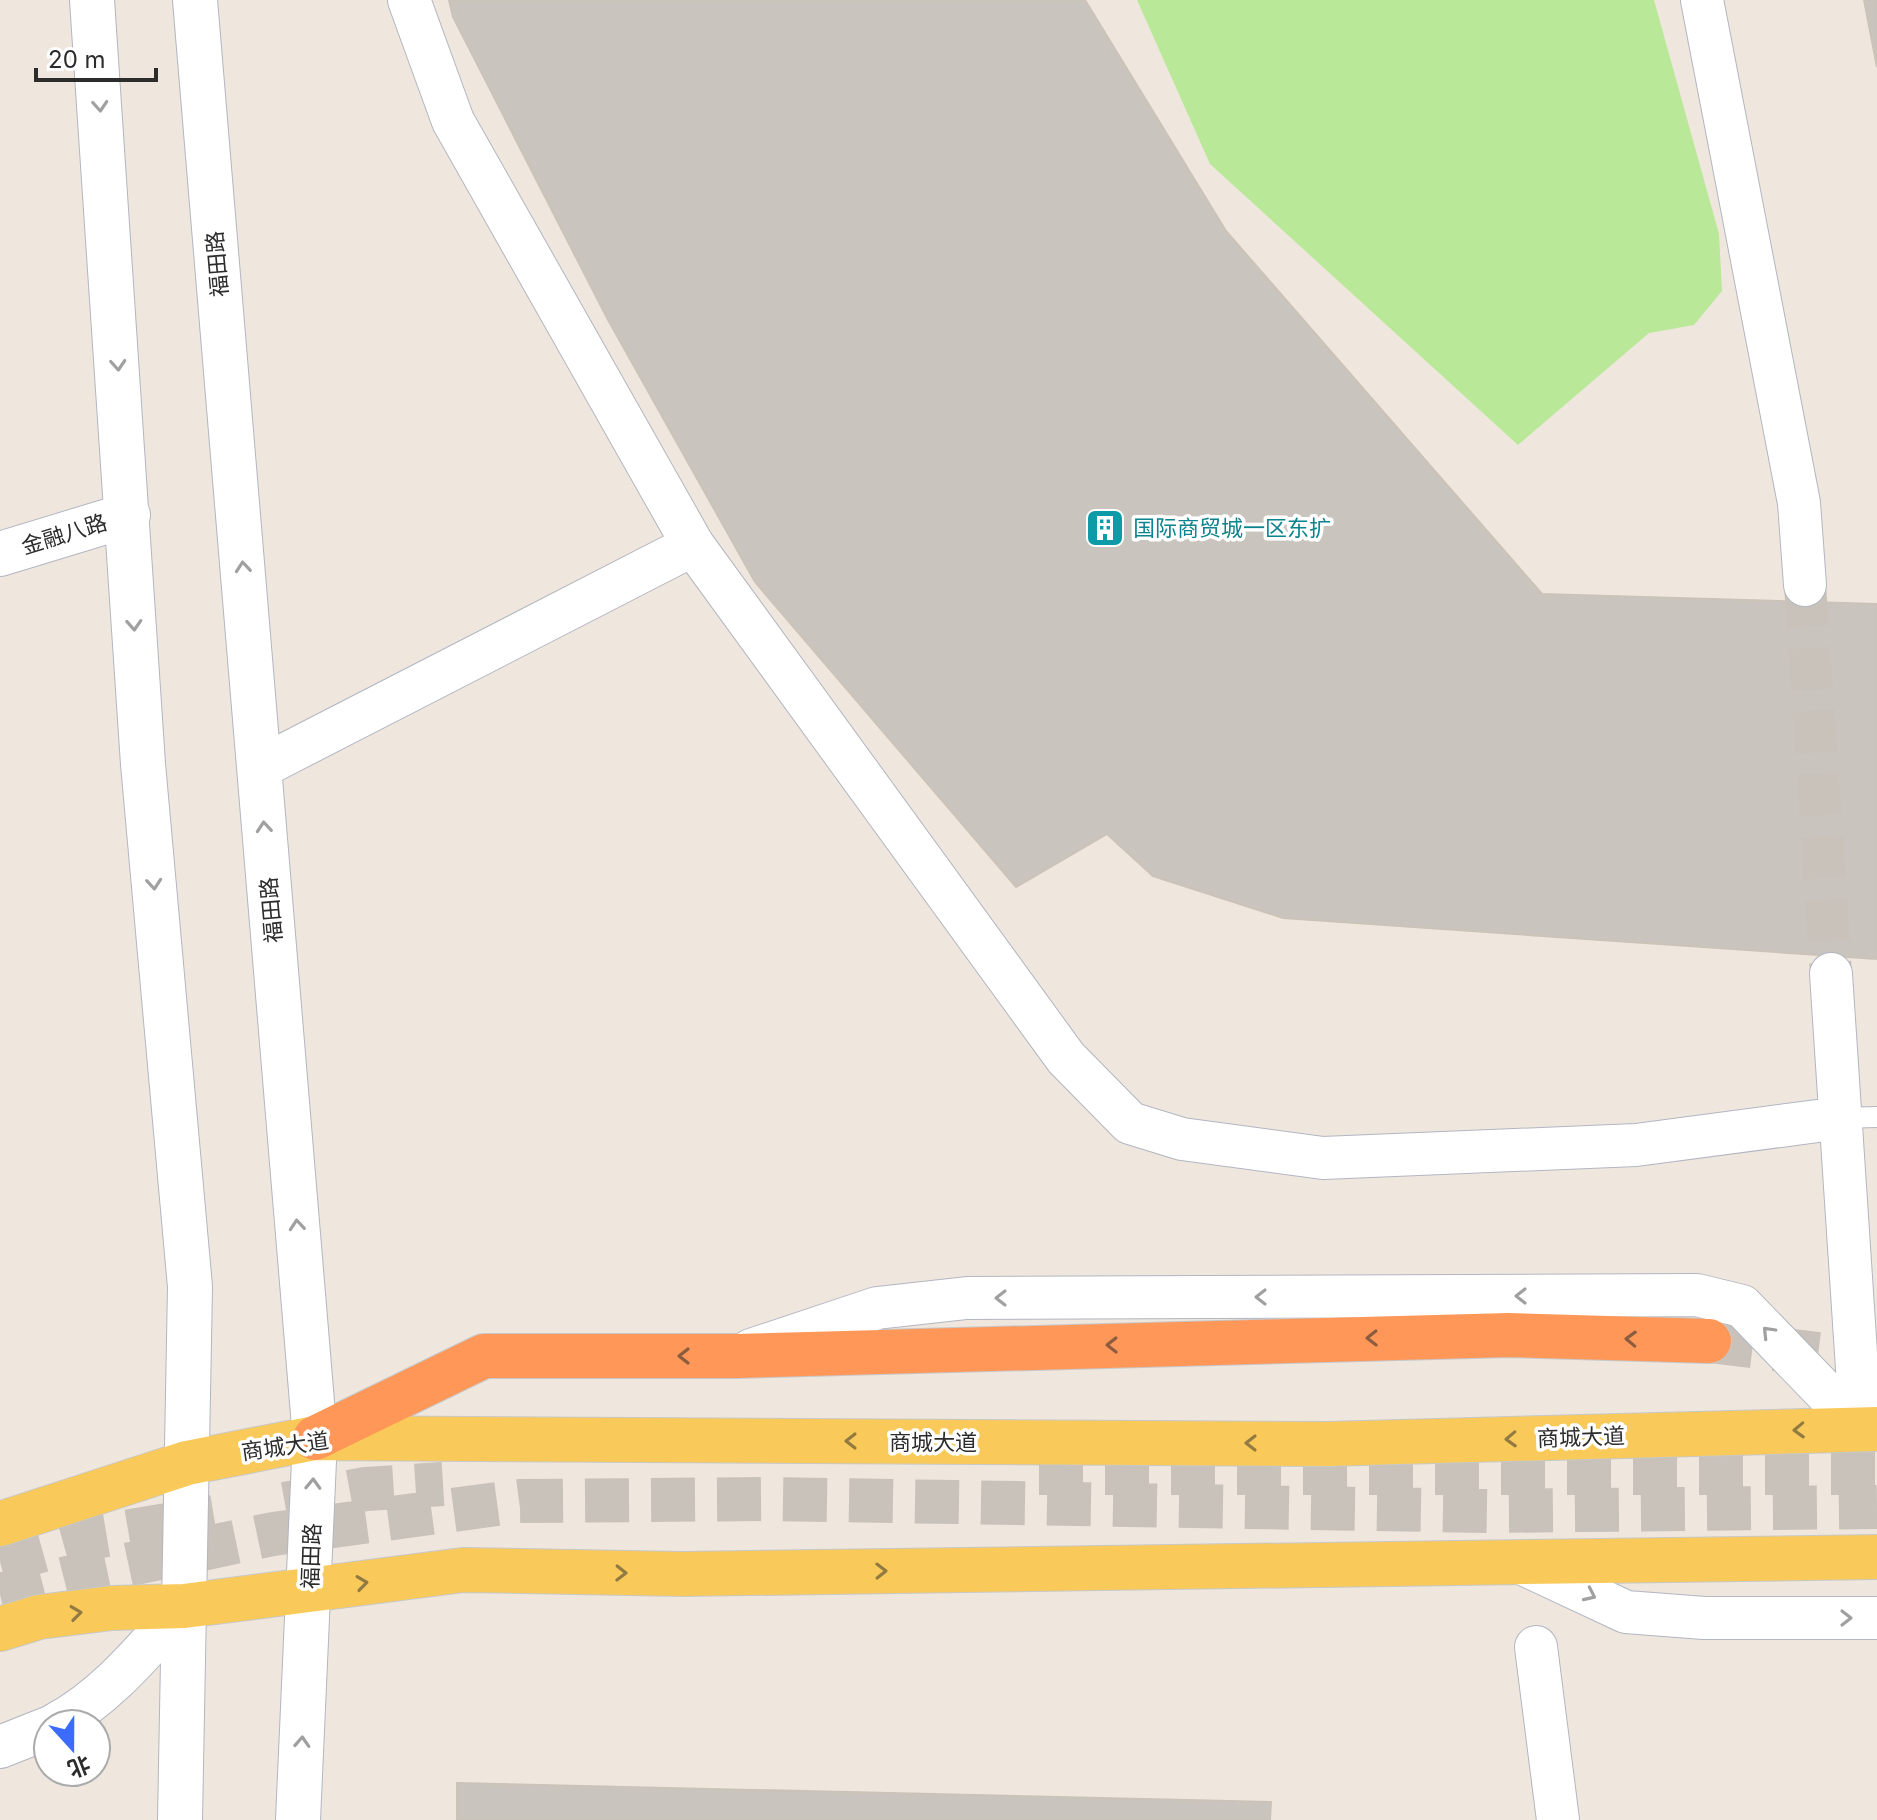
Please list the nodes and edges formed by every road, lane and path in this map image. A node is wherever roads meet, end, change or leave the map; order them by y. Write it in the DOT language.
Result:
graph roads {
  1 [pos="92,0"];
  2 [pos="195,0"];
  3 [pos="409,0"];
  4 [pos="1702,0"];
  5 [pos="128,515"];
  6 [pos="693,545"];
  7 [pos="0,554"];
  8 [pos="1805,585"];
  9 [pos="259,768"];
  10 [pos="1831,974"];
  11 [pos="1859,1118"];
  12 [pos="1709,1341"];
  13 [pos="736,1356"];
  14 [pos="1869,1429"];
  15 [pos="315,1438"];
  16 [pos="187,1463"];
  17 [pos="0,1524"];
  18 [pos="1877,1557"];
  19 [pos="1519,1562"];
  20 [pos="310,1590"];
  21 [pos="184,1606"];
  22 [pos="1877,1618"];
  23 [pos="0,1629"];
  24 [pos="1536,1647"];
  25 [pos="83,1708"];
  26 [pos="32,1734"];
  27 [pos="0,1747"];
  28 [pos="180,1820"];
  29 [pos="298,1820"];
  30 [pos="1558,1820"];
  1 -- 5 [label="main road, one-way"];
  9 -- 2 [label="main road, 福田路, one-way"];
  3 -- 6 [label="street"];
  4 -- 8 [label="street"];
  5 -- 7 [label="main road, 金融八路"];
  5 -- 16 [label="main road, one-way"];
  6 -- 9 [label="street"];
  6 -- 11 [label="street"];
  15 -- 9 [label="main road, 福田路, one-way"];
  10 -- 11 [label="street"];
  11 -- 14 [label="street"];
  12 -- 13 [label="highway, one-way"];
  14 -- 13 [label="street, one-way"];
  13 -- 15 [label="highway, one-way"];
  14 -- 15 [label="main road, 商城大道, one-way"];
  15 -- 16 [label="main road, 商城大道"];
  20 -- 15 [label="main road, 福田路, one-way"];
  16 -- 17 [label="main road, 商城大道"];
  16 -- 21 [label="main road"];
  18 -- 19 [label="main road"];
  20 -- 19 [label="main road, one-way"];
  19 -- 22 [label="street, one-way"];
  20 -- 21 [label="main road"];
  29 -- 20 [label="main road, 福田路, one-way"];
  23 -- 21 [label="main road, one-way"];
  21 -- 25 [label="street"];
  21 -- 28 [label="main road"];
  24 -- 30 [label="street"];
  26 -- 27 [label="street"];
}
